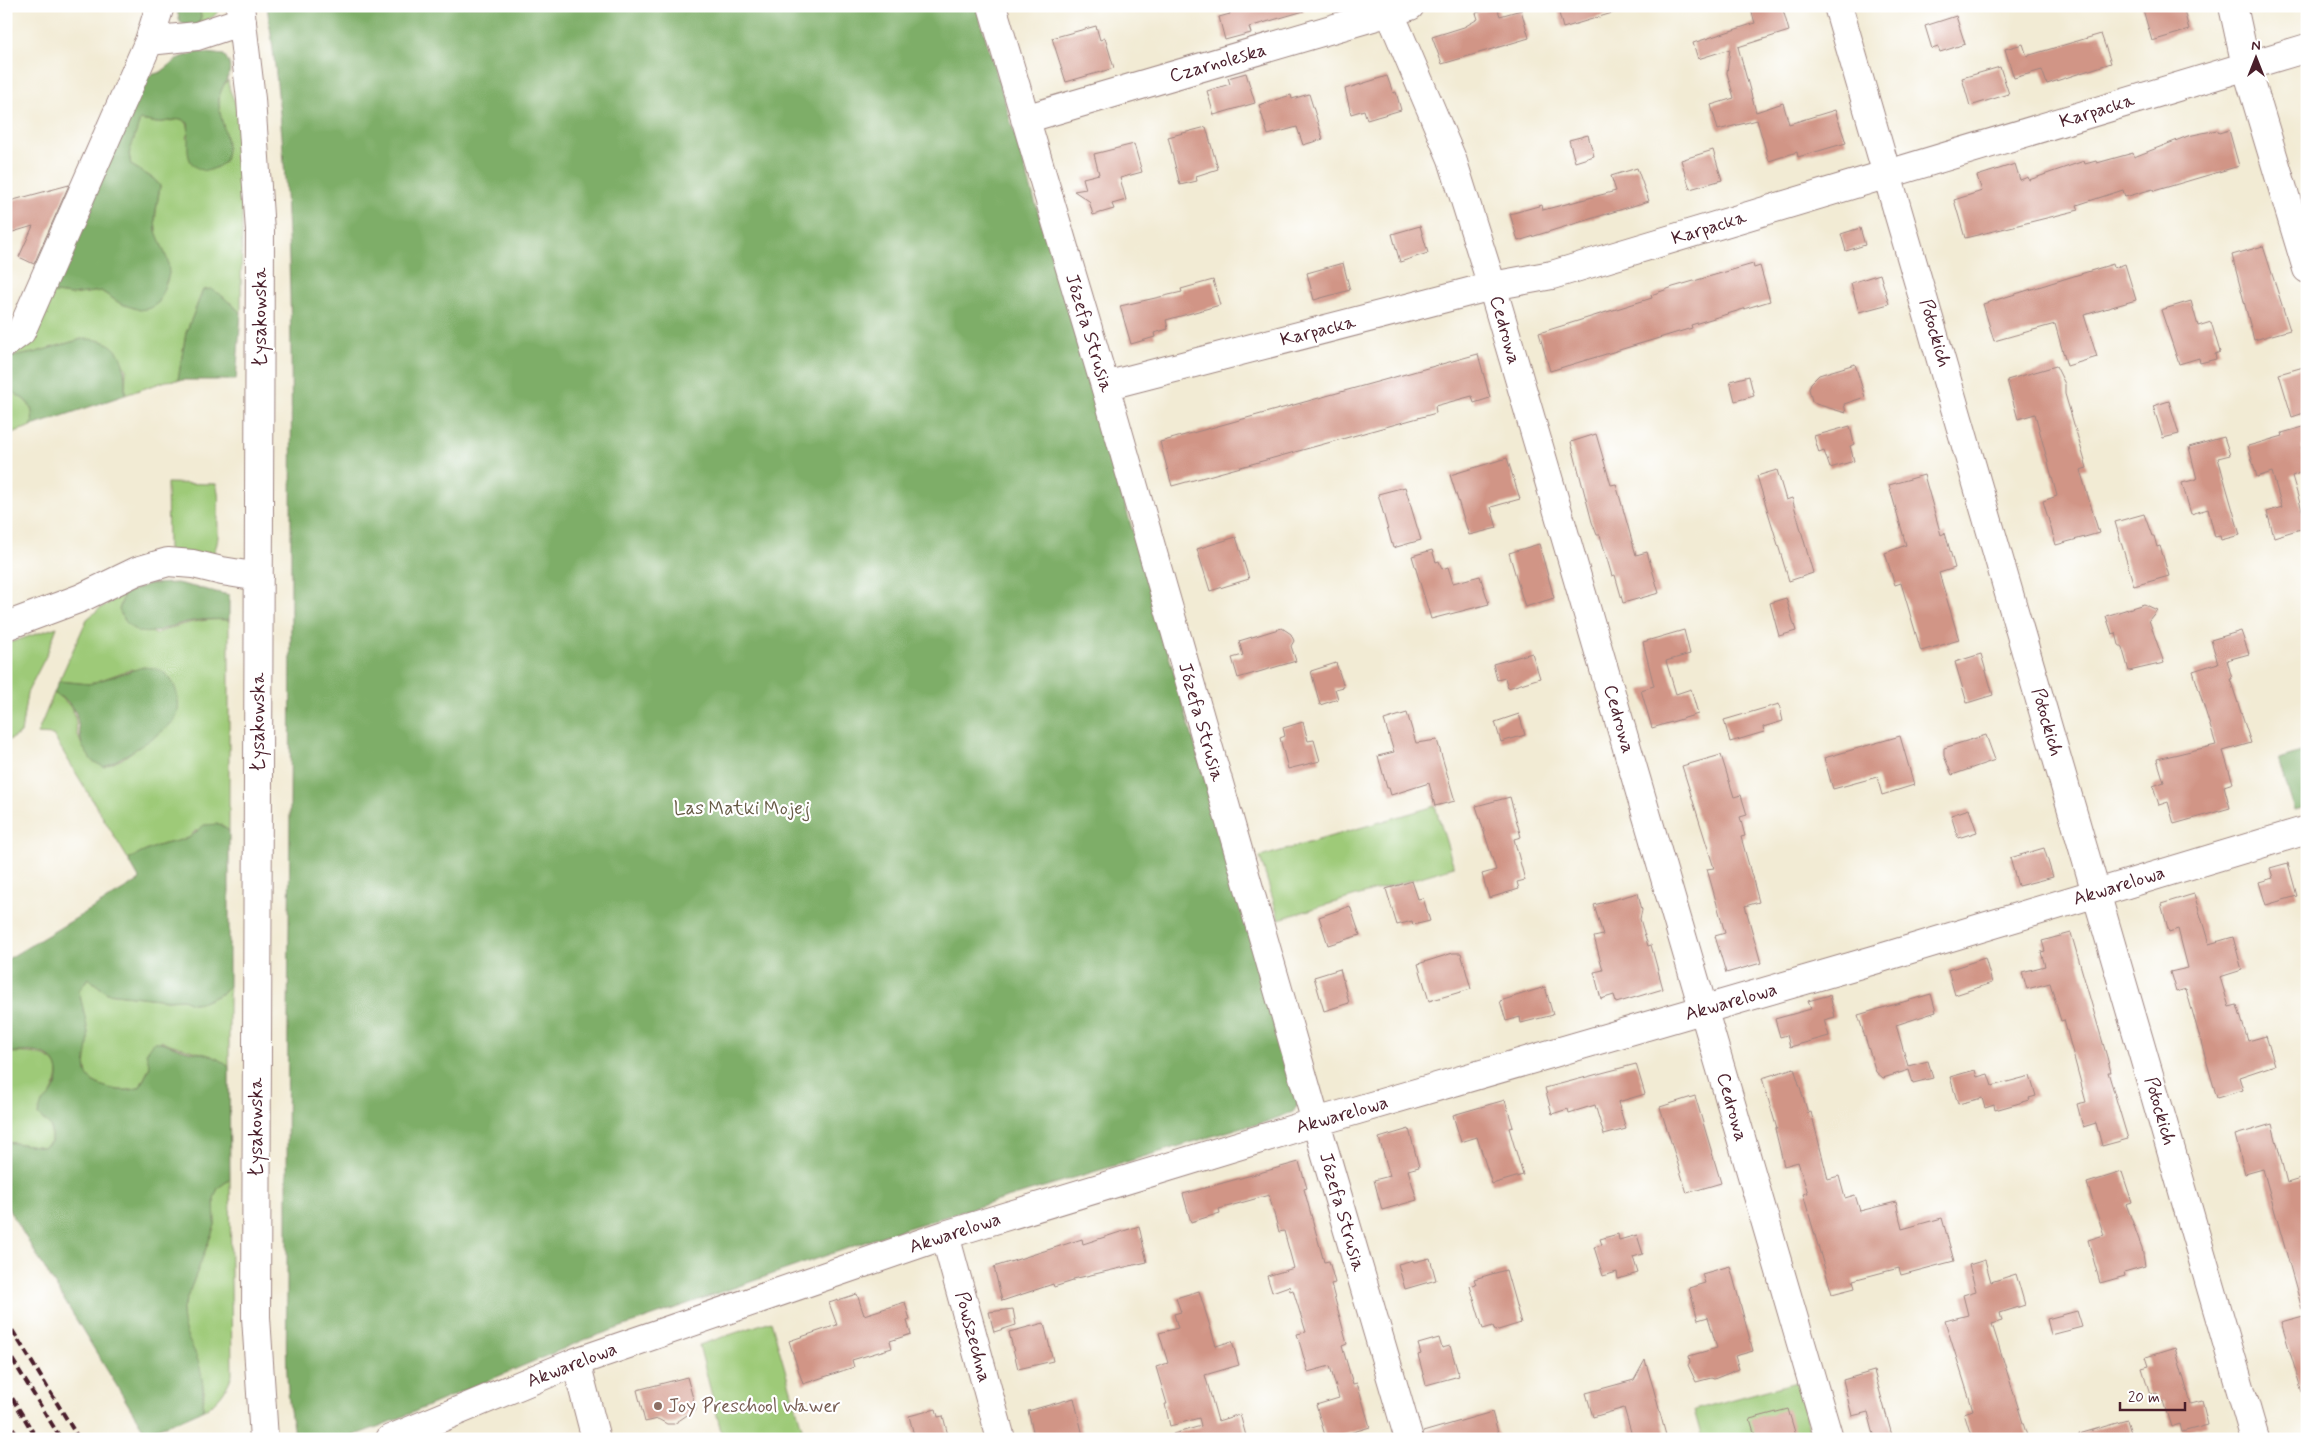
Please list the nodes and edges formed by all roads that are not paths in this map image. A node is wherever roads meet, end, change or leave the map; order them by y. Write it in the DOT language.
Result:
graph roads {
  1 [pos="160,6"];
  2 [pos="992,6"];
  3 [pos="1838,6"];
  4 [pos="2233,6"];
  5 [pos="1395,8"];
  6 [pos="241,14"];
  7 [pos="149,41"];
  8 [pos="2307,48"];
  9 [pos="2246,66"];
  10 [pos="1025,119"];
  11 [pos="1888,175"];
  12 [pos="2307,269"];
  13 [pos="1492,286"];
  14 [pos="6,343"];
  15 [pos="1105,386"];
  16 [pos="259,577"];
  17 [pos="6,626"];
  18 [pos="2307,830"];
  19 [pos="2096,892"];
  20 [pos="1704,1010"];
  21 [pos="1316,1122"];
  22 [pos="945,1235"];
  23 [pos="576,1362"];
  24 [pos="264,1439"];
  25 [pos="390,1439"];
  26 [pos="596,1439"];
  27 [pos="1001,1439"];
  28 [pos="1409,1439"];
  29 [pos="1829,1439"];
  30 [pos="2255,1439"];
  1 -- 7 [label="street"];
  2 -- 10 [label="street, Józefa Strusia"];
  3 -- 11 [label="street, Potockich"];
  4 -- 9 [label="street"];
  5 -- 10 [label="street, Czarnoleska"];
  5 -- 13 [label="street, Cedrowa"];
  6 -- 7 [label="street"];
  6 -- 16 [label="street, Łysakowska"];
  7 -- 14 [label="street"];
  8 -- 9 [label="street, Karpacka"];
  9 -- 11 [label="street, Karpacka"];
  9 -- 12 [label="street"];
  10 -- 15 [label="street, Józefa Strusia"];
  11 -- 13 [label="street, Karpacka"];
  11 -- 19 [label="street, Potockich"];
  13 -- 15 [label="street, Karpacka"];
  13 -- 20 [label="street, Cedrowa"];
  15 -- 21 [label="street, Józefa Strusia"];
  16 -- 17 [label="street"];
  16 -- 24 [label="street, Łysakowska"];
  18 -- 19 [label="street, Akwarelowa"];
  19 -- 20 [label="street, Akwarelowa"];
  19 -- 30 [label="street, Potockich"];
  20 -- 21 [label="street, Akwarelowa"];
  20 -- 29 [label="street, Cedrowa"];
  21 -- 22 [label="street, Akwarelowa"];
  21 -- 28 [label="street, Józefa Strusia"];
  22 -- 23 [label="street, Akwarelowa"];
  22 -- 27 [label="street, Powszechna"];
  23 -- 25 [label="street, Akwarelowa"];
  23 -- 26 [label="street"];
}
